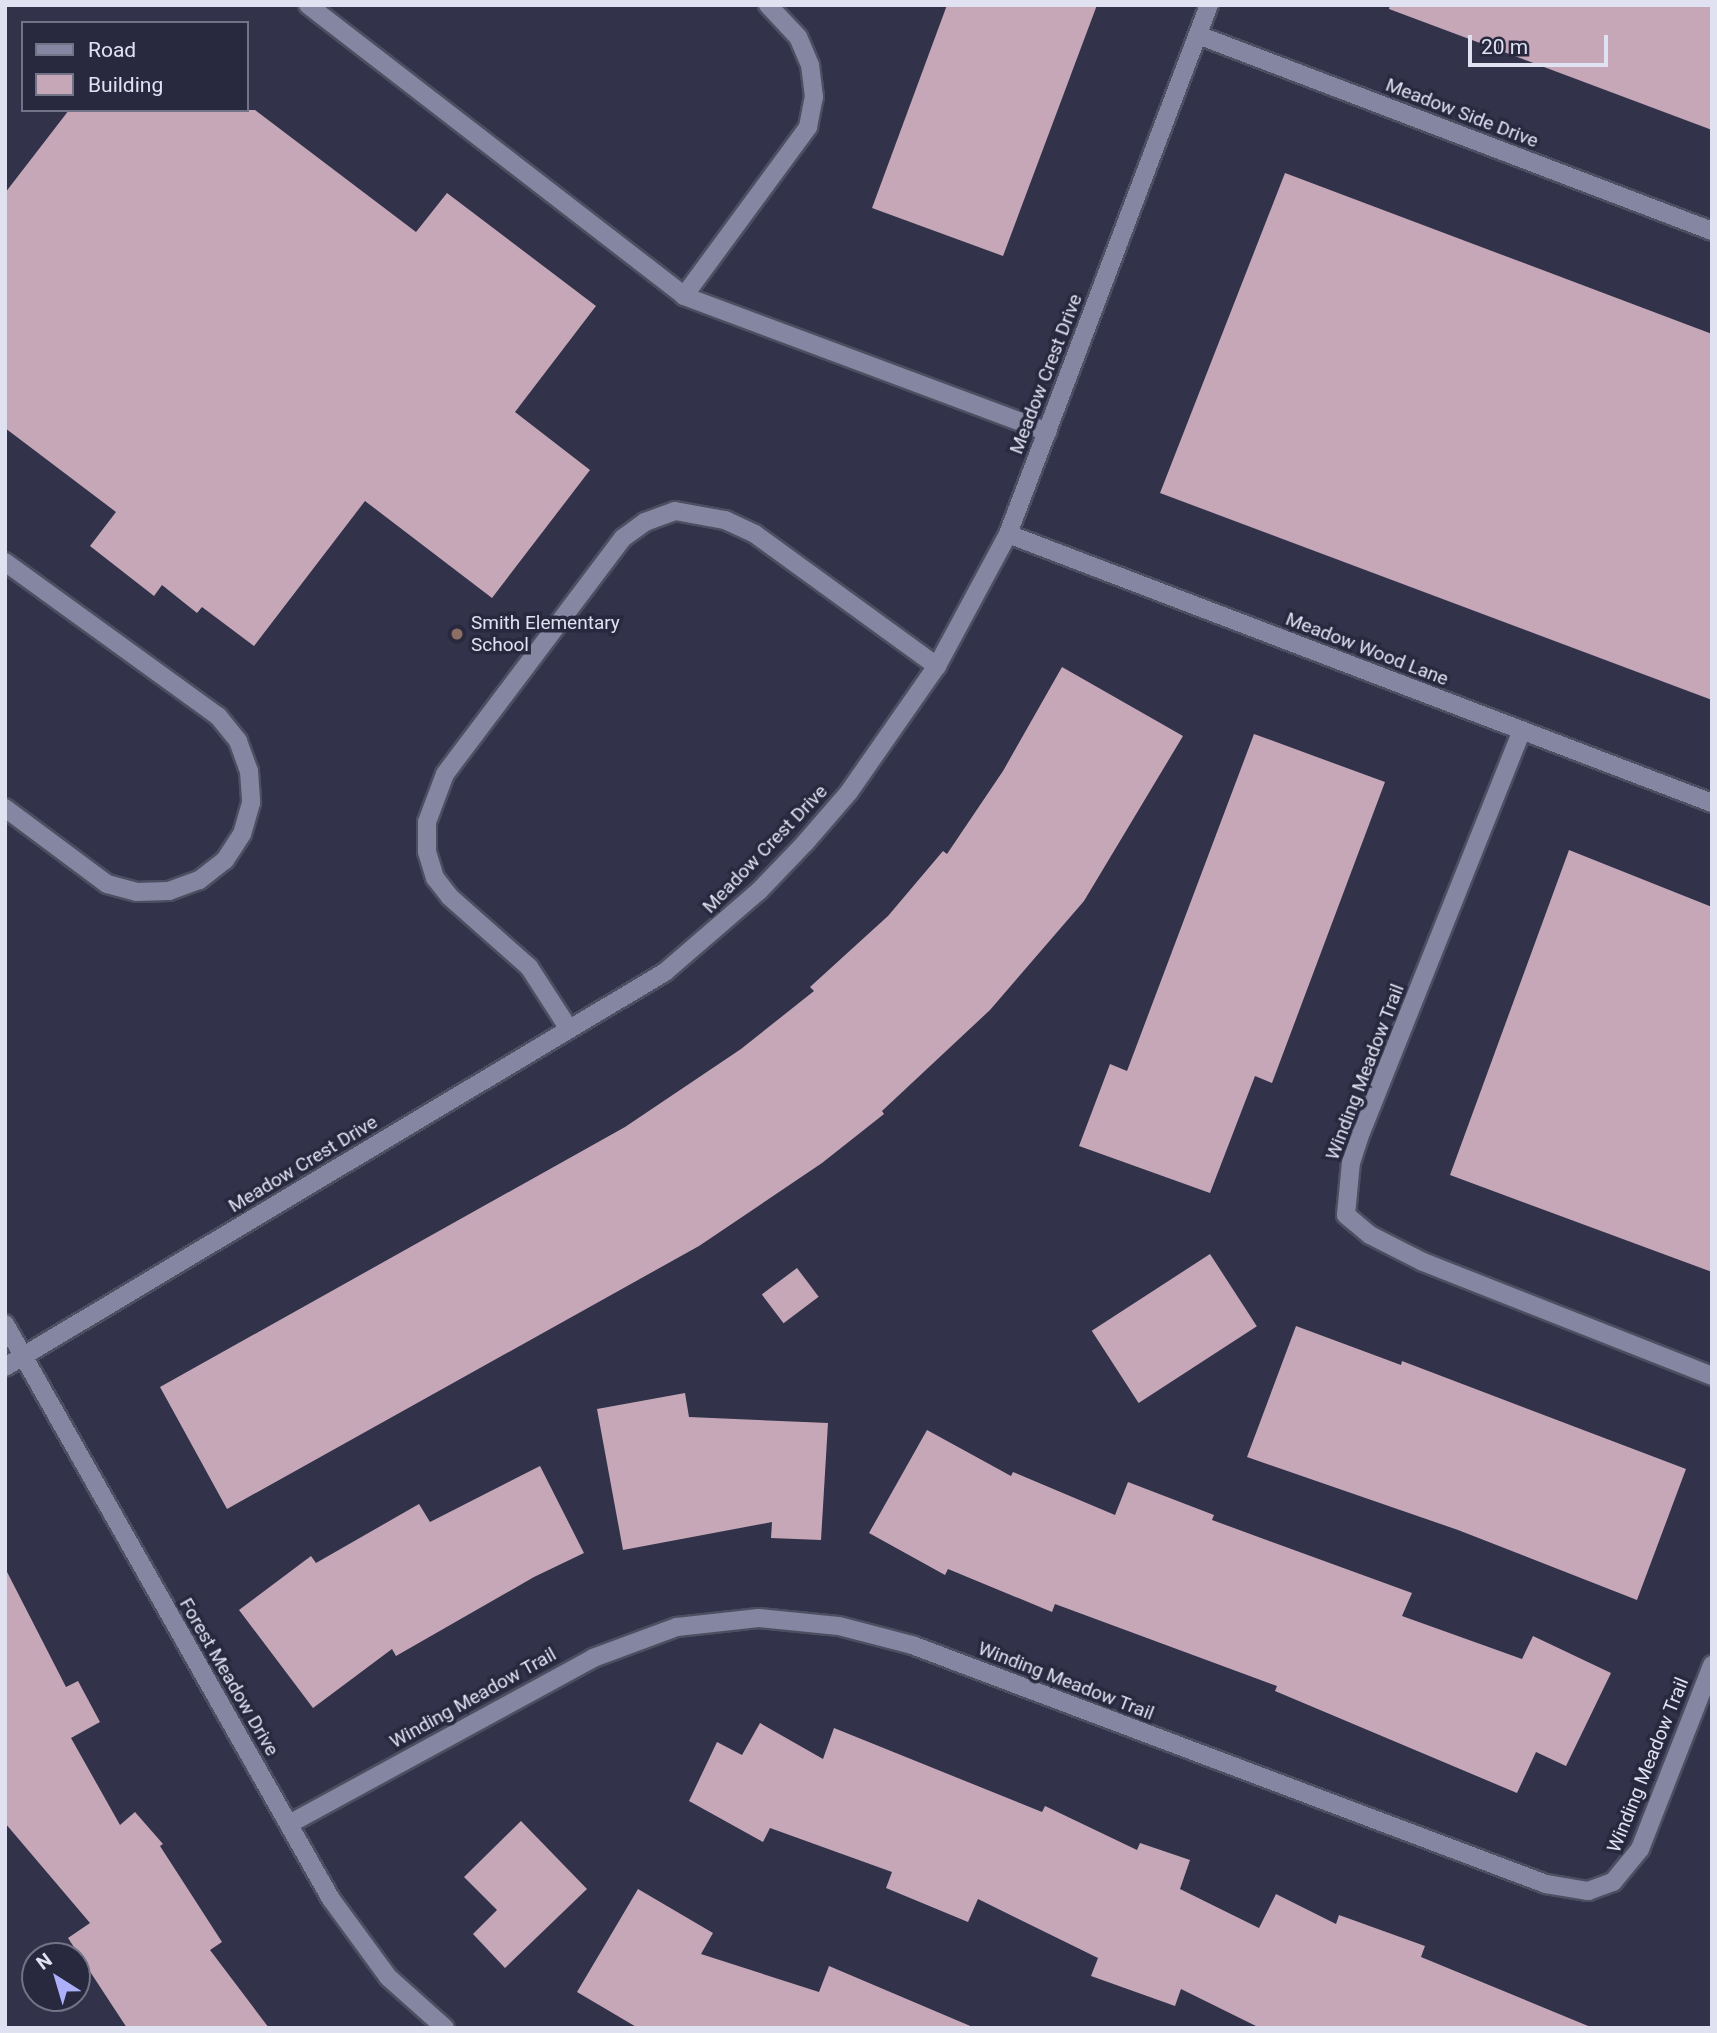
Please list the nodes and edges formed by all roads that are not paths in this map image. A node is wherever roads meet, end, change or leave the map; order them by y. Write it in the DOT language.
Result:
graph roads {
  1 [pos="309,5"];
  2 [pos="768,5"];
  3 [pos="1209,5"];
  4 [pos="1198,34"];
  5 [pos="1712,231"];
  6 [pos="684,296"];
  7 [pos="1047,432"];
  8 [pos="1008,534"];
  9 [pos="5,562"];
  10 [pos="937,666"];
  11 [pos="1522,730"];
  12 [pos="1712,803"];
  13 [pos="5,808"];
  14 [pos="569,1029"];
  15 [pos="5,1324"];
  16 [pos="22,1357"];
  17 [pos="5,1367"];
  18 [pos="1712,1376"];
  19 [pos="1712,1665"];
  20 [pos="289,1824"];
  21 [pos="445,2028"];
  1 -- 6 [label="street"];
  2 -- 6 [label="street"];
  3 -- 4 [label="street, Meadow Crest Drive"];
  4 -- 5 [label="street, Meadow Side Drive"];
  4 -- 7 [label="street, Meadow Crest Drive"];
  6 -- 7 [label="street"];
  7 -- 8 [label="street, Meadow Crest Drive"];
  8 -- 10 [label="street, Meadow Crest Drive"];
  8 -- 11 [label="street, Meadow Wood Lane"];
  9 -- 13 [label="street"];
  10 -- 14 [label="street, Meadow Crest Drive"];
  10 -- 14 [label="street"];
  11 -- 12 [label="street, Meadow Wood Lane"];
  11 -- 18 [label="street, Winding Meadow Trail"];
  14 -- 16 [label="street, Meadow Crest Drive"];
  15 -- 16 [label="street, Forest Meadow Drive"];
  16 -- 17 [label="street, Meadow Crest Drive"];
  16 -- 20 [label="street, Forest Meadow Drive"];
  19 -- 20 [label="street, Winding Meadow Trail"];
  20 -- 21 [label="street, Forest Meadow Drive"];
}
